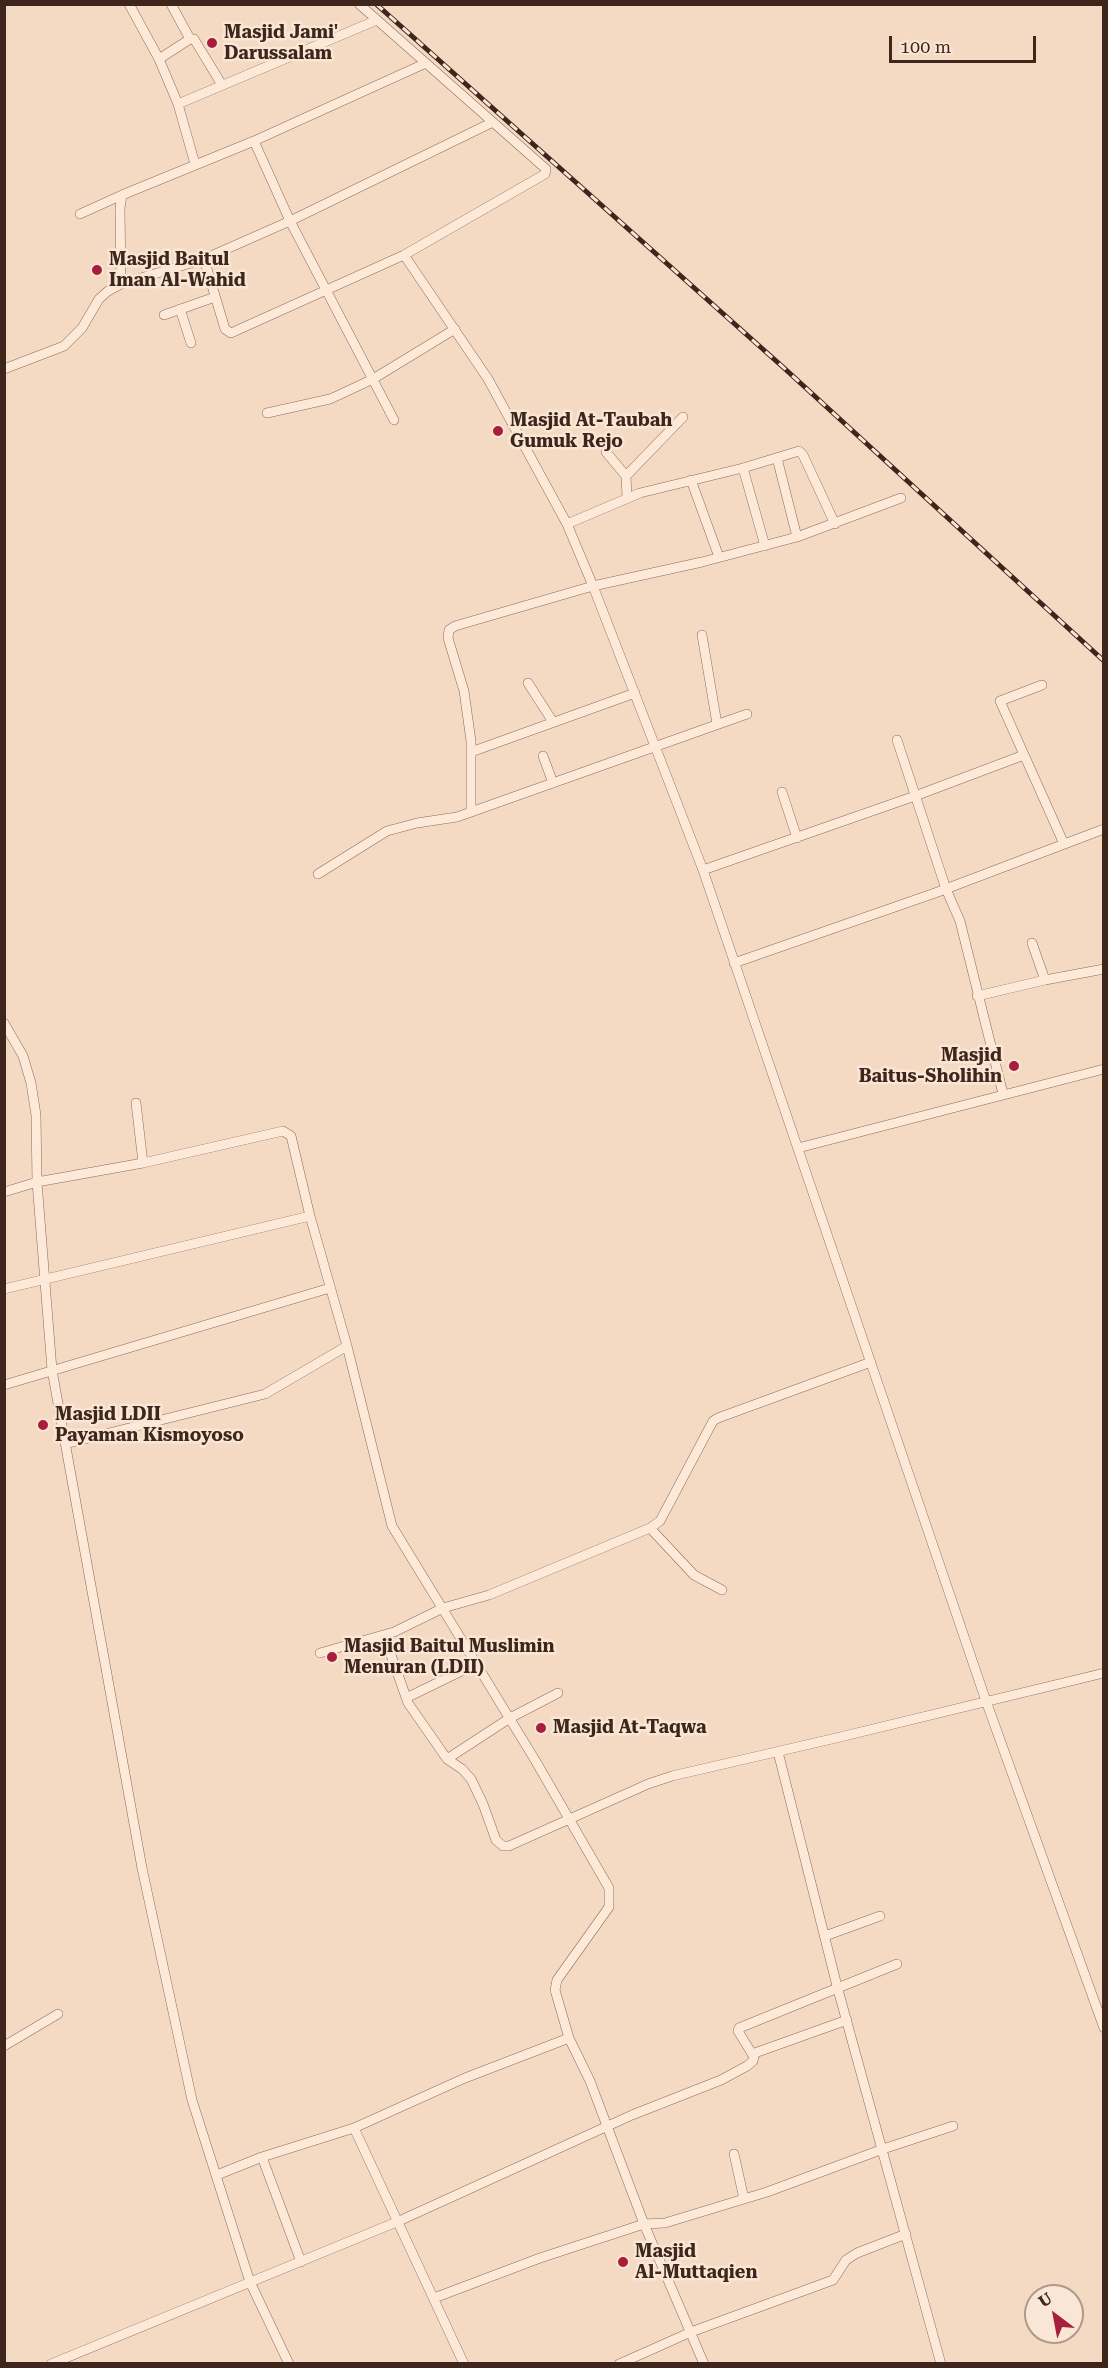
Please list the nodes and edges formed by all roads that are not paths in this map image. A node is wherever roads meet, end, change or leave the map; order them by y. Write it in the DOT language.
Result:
graph roads {
  1 [pos="129,4"];
  2 [pos="171,4"];
  3 [pos="359,4"];
  4 [pos="377,20"];
  5 [pos="190,39"];
  6 [pos="159,59"];
  7 [pos="426,63"];
  8 [pos="222,85"];
  9 [pos="178,104"];
  10 [pos="493,122"];
  11 [pos="254,141"];
  12 [pos="195,164"];
  13 [pos="122,195"];
  14 [pos="80,214"];
  15 [pos="290,220"];
  16 [pos="404,255"];
  17 [pos="206,258"];
  18 [pos="121,284"];
  19 [pos="327,290"];
  20 [pos="215,297"];
  21 [pos="180,309"];
  22 [pos="164,315"];
  23 [pos="455,329"];
  24 [pos="191,343"];
  25 [pos="4,369"];
  26 [pos="373,379"];
  27 [pos="267,413"];
  28 [pos="683,417"];
  29 [pos="394,420"];
  30 [pos="606,452"];
  31 [pos="777,458"];
  32 [pos="743,468"];
  33 [pos="626,476"];
  34 [pos="691,480"];
  35 [pos="627,497"];
  36 [pos="901,498"];
  37 [pos="567,524"];
  38 [pos="835,524"];
  39 [pos="797,537"];
  40 [pos="765,546"];
  41 [pos="719,557"];
  42 [pos="593,585"];
  43 [pos="702,635"];
  44 [pos="528,683"];
  45 [pos="1042,685"];
  46 [pos="635,693"];
  47 [pos="747,714"];
  48 [pos="553,722"];
  49 [pos="717,724"];
  50 [pos="897,740"];
  51 [pos="656,746"];
  52 [pos="471,752"];
  53 [pos="1024,755"];
  54 [pos="543,756"];
  55 [pos="553,783"];
  56 [pos="782,792"];
  57 [pos="915,796"];
  58 [pos="471,811"];
  59 [pos="1104,829"];
  60 [pos="797,838"];
  61 [pos="1064,844"];
  62 [pos="703,870"];
  63 [pos="318,874"];
  64 [pos="946,889"];
  65 [pos="1032,943"];
  66 [pos="734,963"];
  67 [pos="1104,969"];
  68 [pos="1045,980"];
  69 [pos="977,996"];
  70 [pos="4,1023"];
  71 [pos="1104,1069"];
  72 [pos="1003,1094"];
  73 [pos="135,1103"];
  74 [pos="798,1148"];
  75 [pos="143,1163"];
  76 [pos="37,1182"];
  77 [pos="4,1192"];
  78 [pos="310,1216"];
  79 [pos="43,1281"];
  80 [pos="330,1288"];
  81 [pos="4,1289"];
  82 [pos="347,1346"];
  83 [pos="872,1362"];
  84 [pos="52,1370"];
  85 [pos="4,1385"];
  86 [pos="65,1444"];
  87 [pos="650,1528"];
  88 [pos="722,1590"];
  89 [pos="443,1608"];
  90 [pos="384,1635"];
  91 [pos="320,1653"];
  92 [pos="476,1664"];
  93 [pos="1104,1673"];
  94 [pos="558,1693"];
  95 [pos="406,1698"];
  96 [pos="986,1701"];
  97 [pos="510,1718"];
  98 [pos="778,1752"];
  99 [pos="447,1759"];
  100 [pos="568,1819"];
  101 [pos="880,1916"];
  102 [pos="825,1936"];
  103 [pos="897,1964"];
  104 [pos="837,1986"];
  105 [pos="58,2014"];
  106 [pos="847,2020"];
  107 [pos="1104,2028"];
  108 [pos="569,2038"];
  109 [pos="4,2046"];
  110 [pos="752,2054"];
  111 [pos="608,2126"];
  112 [pos="953,2126"];
  113 [pos="354,2128"];
  114 [pos="883,2149"];
  115 [pos="734,2154"];
  116 [pos="262,2157"];
  117 [pos="217,2175"];
  118 [pos="744,2199"];
  119 [pos="399,2221"];
  120 [pos="644,2224"];
  121 [pos="906,2234"];
  122 [pos="301,2262"];
  123 [pos="250,2282"];
  124 [pos="434,2298"];
  125 [pos="691,2332"];
  126 [pos="63,2361"];
  127 [pos="51,2364"];
  128 [pos="289,2364"];
  129 [pos="464,2364"];
  130 [pos="619,2364"];
  131 [pos="704,2364"];
  132 [pos="941,2364"];
  1 -- 6 [label="street"];
  2 -- 5 [label="street"];
  3 -- 4 [label="street"];
  4 -- 7 [label="street"];
  4 -- 8 [label="street"];
  5 -- 6 [label="street"];
  5 -- 8 [label="street"];
  6 -- 9 [label="street"];
  7 -- 10 [label="street"];
  7 -- 11 [label="street"];
  8 -- 9 [label="street"];
  9 -- 12 [label="street"];
  10 -- 15 [label="street"];
  10 -- 16 [label="street"];
  11 -- 12 [label="street"];
  11 -- 15 [label="street"];
  12 -- 13 [label="street"];
  13 -- 14 [label="street"];
  13 -- 18 [label="street"];
  15 -- 17 [label="street"];
  15 -- 19 [label="street"];
  16 -- 19 [label="street"];
  16 -- 23 [label="street"];
  17 -- 18 [label="street"];
  17 -- 20 [label="street"];
  18 -- 25 [label="street"];
  19 -- 20 [label="street"];
  19 -- 26 [label="street"];
  20 -- 21 [label="street"];
  21 -- 22 [label="street"];
  21 -- 24 [label="street"];
  23 -- 26 [label="street"];
  23 -- 37 [label="street"];
  26 -- 27 [label="street"];
  26 -- 29 [label="street"];
  28 -- 33 [label="street"];
  30 -- 33 [label="street"];
  31 -- 32 [label="street"];
  31 -- 38 [label="street"];
  31 -- 39 [label="street"];
  32 -- 34 [label="street"];
  32 -- 40 [label="street"];
  33 -- 35 [label="street"];
  34 -- 35 [label="street"];
  34 -- 41 [label="street"];
  35 -- 37 [label="street"];
  36 -- 38 [label="street"];
  37 -- 42 [label="street"];
  38 -- 39 [label="street"];
  39 -- 40 [label="street"];
  40 -- 41 [label="street"];
  41 -- 42 [label="street"];
  42 -- 46 [label="street"];
  42 -- 52 [label="street"];
  43 -- 49 [label="street"];
  44 -- 48 [label="street"];
  45 -- 53 [label="street"];
  46 -- 48 [label="street"];
  46 -- 51 [label="street"];
  47 -- 49 [label="street"];
  48 -- 52 [label="street"];
  49 -- 51 [label="street"];
  50 -- 57 [label="street"];
  51 -- 55 [label="street"];
  51 -- 62 [label="street"];
  52 -- 58 [label="street"];
  53 -- 57 [label="street"];
  53 -- 61 [label="street"];
  54 -- 55 [label="street"];
  55 -- 58 [label="street"];
  56 -- 60 [label="street"];
  57 -- 60 [label="street"];
  57 -- 64 [label="street"];
  58 -- 63 [label="street"];
  59 -- 61 [label="street"];
  60 -- 62 [label="street"];
  61 -- 64 [label="street"];
  62 -- 66 [label="street"];
  64 -- 66 [label="street"];
  64 -- 69 [label="street"];
  65 -- 68 [label="street"];
  66 -- 74 [label="street"];
  67 -- 68 [label="street"];
  68 -- 69 [label="street"];
  69 -- 72 [label="street"];
  70 -- 76 [label="street"];
  71 -- 72 [label="street"];
  72 -- 74 [label="street"];
  73 -- 75 [label="street"];
  74 -- 83 [label="street"];
  75 -- 76 [label="street"];
  75 -- 78 [label="street"];
  76 -- 77 [label="street"];
  76 -- 79 [label="street"];
  78 -- 79 [label="street"];
  78 -- 80 [label="street"];
  79 -- 81 [label="street"];
  79 -- 84 [label="street"];
  80 -- 82 [label="street"];
  80 -- 84 [label="street"];
  82 -- 86 [label="street"];
  82 -- 89 [label="street"];
  83 -- 87 [label="street"];
  83 -- 96 [label="street"];
  84 -- 85 [label="street"];
  84 -- 86 [label="street"];
  86 -- 117 [label="street"];
  87 -- 88 [label="street"];
  87 -- 89 [label="street"];
  89 -- 90 [label="street"];
  89 -- 92 [label="street"];
  90 -- 91 [label="street"];
  90 -- 95 [label="street"];
  92 -- 95 [label="street"];
  92 -- 97 [label="street"];
  93 -- 96 [label="street"];
  94 -- 97 [label="street"];
  95 -- 99 [label="street"];
  96 -- 98 [label="street"];
  96 -- 107 [label="street"];
  97 -- 99 [label="street"];
  97 -- 100 [label="street"];
  98 -- 100 [label="street"];
  98 -- 102 [label="street"];
  99 -- 100 [label="street"];
  100 -- 108 [label="street"];
  101 -- 102 [label="street"];
  102 -- 104 [label="street"];
  103 -- 104 [label="street"];
  104 -- 106 [label="street"];
  104 -- 110 [label="street"];
  105 -- 109 [label="street"];
  106 -- 110 [label="street"];
  106 -- 114 [label="street"];
  108 -- 111 [label="street"];
  108 -- 113 [label="street"];
  110 -- 111 [label="street"];
  111 -- 119 [label="street"];
  111 -- 120 [label="street"];
  112 -- 114 [label="street"];
  113 -- 116 [label="street"];
  113 -- 119 [label="street"];
  114 -- 118 [label="street"];
  114 -- 121 [label="street"];
  115 -- 118 [label="street"];
  116 -- 117 [label="street"];
  116 -- 122 [label="street"];
  117 -- 123 [label="street"];
  118 -- 120 [label="street"];
  119 -- 122 [label="street"];
  119 -- 124 [label="street"];
  120 -- 124 [label="street"];
  120 -- 125 [label="street"];
  121 -- 125 [label="street"];
  121 -- 132 [label="street"];
  122 -- 123 [label="street"];
  123 -- 126 [label="street"];
  123 -- 128 [label="street"];
  124 -- 129 [label="street"];
  125 -- 130 [label="street"];
  125 -- 131 [label="street"];
  126 -- 127 [label="street"];
}
